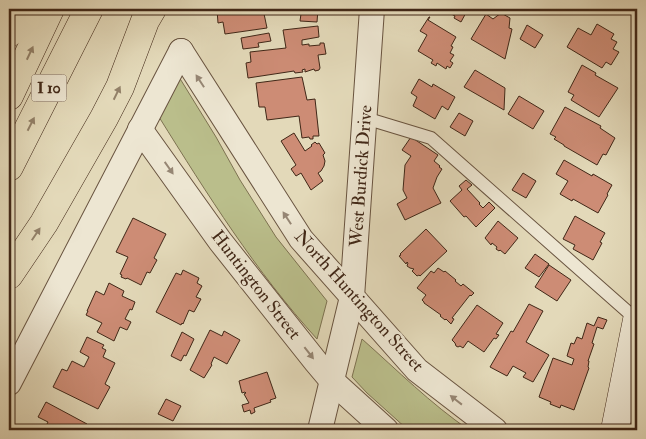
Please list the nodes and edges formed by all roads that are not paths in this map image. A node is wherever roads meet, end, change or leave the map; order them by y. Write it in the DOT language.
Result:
graph roads {
  1 [pos="21,9"];
  2 [pos="50,9"];
  3 [pos="88,9"];
  4 [pos="152,9"];
  5 [pos="372,9"];
  6 [pos="9,34"];
  7 [pos="9,96"];
  8 [pos="365,118"];
  9 [pos="140,128"];
  10 [pos="9,167"];
  11 [pos="9,274"];
  12 [pos="352,297"];
  13 [pos="637,320"];
  14 [pos="332,381"];
  15 [pos="9,384"];
  16 [pos="320,430"];
  17 [pos="386,430"];
  18 [pos="495,430"];
  19 [pos="615,430"];
  1 -- 6 [label="highway"];
  7 -- 2 [label="highway, one-way"];
  10 -- 3 [label="highway, I 10, one-way"];
  11 -- 4 [label="highway, one-way"];
  5 -- 8 [label="street, West Burdick Drive"];
  8 -- 12 [label="street, West Burdick Drive"];
  8 -- 13 [label="lane"];
  12 -- 9 [label="street, North Huntington Street, one-way"];
  9 -- 14 [label="street, Huntington Street, one-way"];
  9 -- 15 [label="street"];
  12 -- 14 [label="street, West Burdick Drive"];
  18 -- 12 [label="street, North Huntington Street, one-way"];
  13 -- 19 [label="street"];
  14 -- 16 [label="street, West Burdick Drive"];
  14 -- 17 [label="street, Huntington Street"];
}
